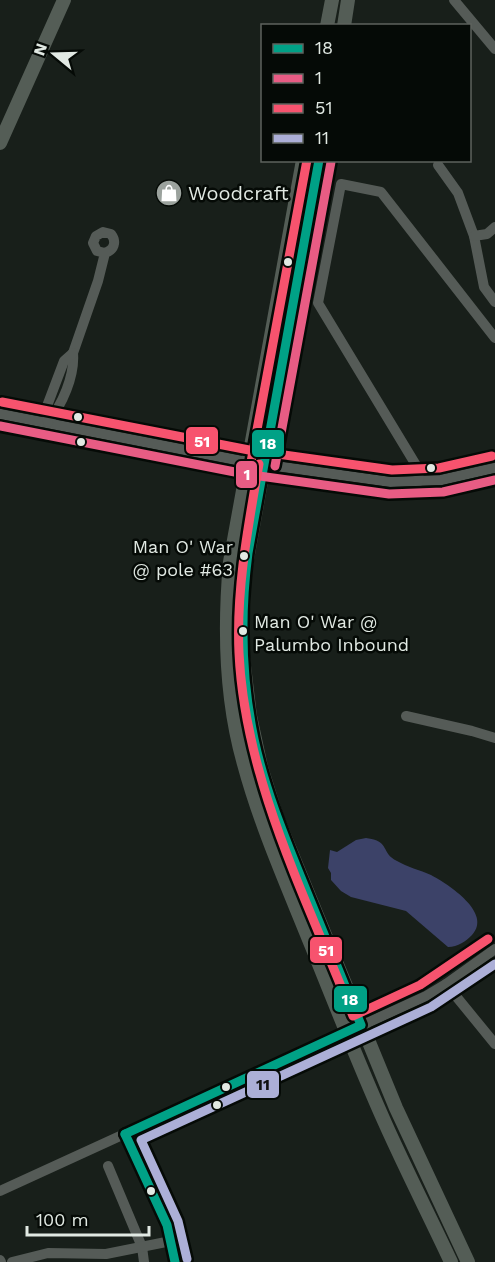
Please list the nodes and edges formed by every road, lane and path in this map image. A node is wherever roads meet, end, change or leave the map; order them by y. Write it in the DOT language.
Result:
graph roads {
  1 [pos="64,0"];
  2 [pos="332,0"];
  3 [pos="348,0"];
  4 [pos="454,0"];
  5 [pos="327,24"];
  6 [pos="344,24"];
  7 [pos="495,49"];
  8 [pos="0,142"];
  9 [pos="303,162"];
  10 [pos="319,162"];
  11 [pos="438,165"];
  12 [pos="495,227"];
  13 [pos="474,236"];
  14 [pos="105,253"];
  15 [pos="495,302"];
  16 [pos="495,338"];
  17 [pos="0,414"];
  18 [pos="48,422"];
  19 [pos="247,462"];
  20 [pos="263,464"];
  21 [pos="495,468"];
  22 [pos="418,482"];
  23 [pos="406,716"];
  24 [pos="495,738"];
  25 [pos="495,949"];
  26 [pos="446,984"];
  27 [pos="361,1025"];
  28 [pos="346,1032"];
  29 [pos="495,1044"];
  30 [pos="125,1134"];
  31 [pos="108,1166"];
  32 [pos="0,1191"];
  33 [pos="171,1241"];
  34 [pos="142,1247"];
  35 [pos="12,1262"];
  36 [pos="144,1262"];
  37 [pos="175,1262"];
  38 [pos="451,1262"];
  39 [pos="468,1262"];
  1 -- 8 [label="main road"];
  2 -- 5 [label="main road"];
  3 -- 6 [label="main road"];
  4 -- 7 [label="street"];
  9 -- 19 [label="main road"];
  10 -- 20 [label="main road"];
  11 -- 13 [label="street"];
  12 -- 13 [label="street"];
  13 -- 15 [label="street"];
  14 -- 18 [label="street"];
  16 -- 22 [label="street"];
  17 -- 18 [label="street"];
  18 -- 19 [label="street"];
  19 -- 20 [label="street"];
  19 -- 28 [label="main road"];
  20 -- 22 [label="street"];
  20 -- 27 [label="main road"];
  21 -- 22 [label="street"];
  23 -- 24 [label="street"];
  25 -- 26 [label="street"];
  26 -- 27 [label="street"];
  26 -- 29 [label="street"];
  27 -- 28 [label="street"];
  27 -- 39 [label="main road"];
  28 -- 30 [label="street"];
  28 -- 38 [label="main road"];
  30 -- 32 [label="street"];
  30 -- 33 [label="street"];
  31 -- 34 [label="street"];
  33 -- 34 [label="street"];
  33 -- 37 [label="street"];
  34 -- 35 [label="street"];
  34 -- 36 [label="street"];
}
